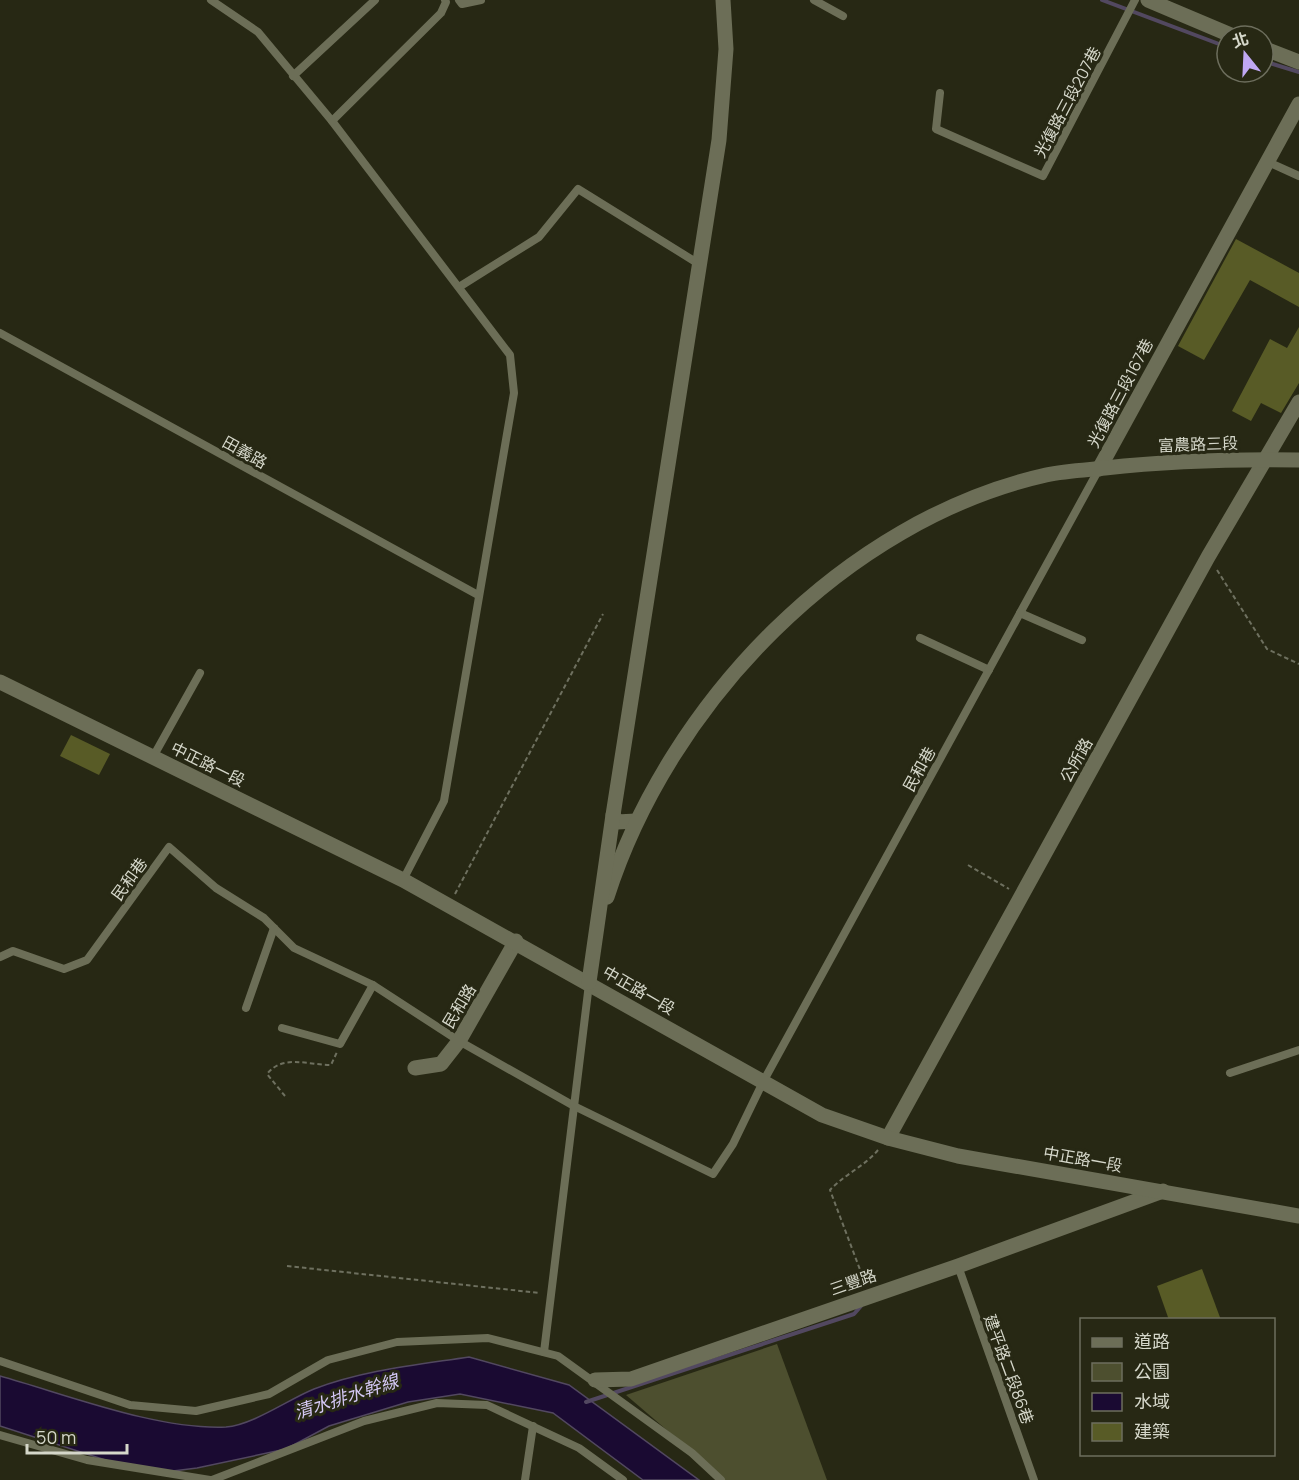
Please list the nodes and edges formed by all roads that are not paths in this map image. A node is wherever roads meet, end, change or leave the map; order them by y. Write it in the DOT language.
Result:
graph roads {
  1 [pos="211,0"];
  2 [pos="375,0"];
  3 [pos="459,0"];
  4 [pos="481,0"];
  5 [pos="723,0"];
  6 [pos="813,0"];
  7 [pos="1136,0"];
  8 [pos="448,1"];
  9 [pos="1158,2"];
  10 [pos="843,16"];
  11 [pos="1215,28"];
  12 [pos="1275,53"];
  13 [pos="1299,62"];
  14 [pos="293,76"];
  15 [pos="940,93"];
  16 [pos="1299,104"];
  17 [pos="332,121"];
  18 [pos="1266,161"];
  19 [pos="1299,176"];
  20 [pos="700,265"];
  21 [pos="459,287"];
  22 [pos="0,333"];
  23 [pos="1299,402"];
  24 [pos="1266,460"];
  25 [pos="1299,460"];
  26 [pos="1099,469"];
  27 [pos="478,595"];
  28 [pos="1020,613"];
  29 [pos="920,638"];
  30 [pos="1082,640"];
  31 [pos="989,670"];
  32 [pos="200,673"];
  33 [pos="0,682"];
  34 [pos="153,757"];
  35 [pos="613,815"];
  36 [pos="636,821"];
  37 [pos="403,880"];
  38 [pos="274,928"];
  39 [pos="594,940"];
  40 [pos="516,941"];
  41 [pos="0,957"];
  42 [pos="589,982"];
  43 [pos="373,986"];
  44 [pos="246,1008"];
  45 [pos="282,1028"];
  46 [pos="459,1041"];
  47 [pos="1299,1050"];
  48 [pos="415,1068"];
  49 [pos="1230,1072"];
  50 [pos="763,1082"];
  51 [pos="574,1106"];
  52 [pos="888,1138"];
  53 [pos="1163,1191"];
  54 [pos="1299,1216"];
  55 [pos="958,1266"];
  56 [pos="544,1352"];
  57 [pos="0,1361"];
  58 [pos="601,1385"];
  59 [pos="533,1426"];
  60 [pos="0,1436"];
  61 [pos="211,1480"];
  62 [pos="525,1480"];
  63 [pos="623,1480"];
  64 [pos="721,1480"];
  65 [pos="1034,1480"];
  1 -- 14 [label="lane"];
  2 -- 14 [label="lane"];
  3 -- 4 [label="lane"];
  5 -- 20 [label="street"];
  6 -- 10 [label="lane"];
  7 -- 15 [label="lane, 光復路三段207巷"];
  8 -- 17 [label="lane"];
  9 -- 11 [label="street"];
  12 -- 13 [label="street"];
  14 -- 17 [label="lane"];
  16 -- 18 [label="street, 光復路三段167巷"];
  17 -- 21 [label="lane"];
  18 -- 19 [label="lane"];
  18 -- 26 [label="street, 光復路三段167巷"];
  20 -- 21 [label="lane"];
  20 -- 35 [label="street"];
  21 -- 27 [label="lane"];
  22 -- 27 [label="lane, 田義路"];
  23 -- 24 [label="street, 公所路"];
  24 -- 25 [label="street, 富農路三段"];
  24 -- 26 [label="street, 富農路三段"];
  24 -- 52 [label="street, 公所路"];
  26 -- 28 [label="lane, 民和巷"];
  26 -- 36 [label="street, 光復路三段167巷"];
  27 -- 37 [label="lane"];
  28 -- 30 [label="lane"];
  28 -- 31 [label="lane, 民和巷"];
  29 -- 31 [label="lane"];
  31 -- 50 [label="lane, 民和巷"];
  32 -- 34 [label="lane"];
  33 -- 34 [label="street, 中正路一段"];
  34 -- 37 [label="street, 中正路一段"];
  35 -- 36 [label="street"];
  35 -- 39 [label="street"];
  36 -- 39 [label="street, 光復路三段167巷"];
  37 -- 40 [label="street, 中正路一段"];
  38 -- 41 [label="lane, 民和巷"];
  38 -- 43 [label="lane, 民和巷"];
  38 -- 44 [label="lane"];
  39 -- 42 [label="street"];
  40 -- 42 [label="street, 中正路一段"];
  40 -- 46 [label="street, 民和路"];
  42 -- 50 [label="street, 中正路一段"];
  42 -- 51 [label="lane"];
  43 -- 45 [label="lane"];
  43 -- 46 [label="lane, 民和巷"];
  46 -- 48 [label="street, 民和路"];
  46 -- 51 [label="lane, 民和巷"];
  47 -- 49 [label="lane"];
  50 -- 51 [label="lane, 民和巷"];
  50 -- 52 [label="street, 中正路一段"];
  51 -- 56 [label="lane"];
  52 -- 53 [label="street, 中正路一段"];
  53 -- 54 [label="street, 中正路一段"];
  53 -- 55 [label="street, 三豐路"];
  55 -- 58 [label="street, 三豐路"];
  55 -- 65 [label="lane, 建平路二段86巷"];
  56 -- 57 [label="lane"];
  56 -- 58 [label="lane"];
  58 -- 64 [label="lane"];
  59 -- 61 [label="lane"];
  59 -- 62 [label="lane"];
  59 -- 63 [label="lane"];
  60 -- 61 [label="lane"];
}
